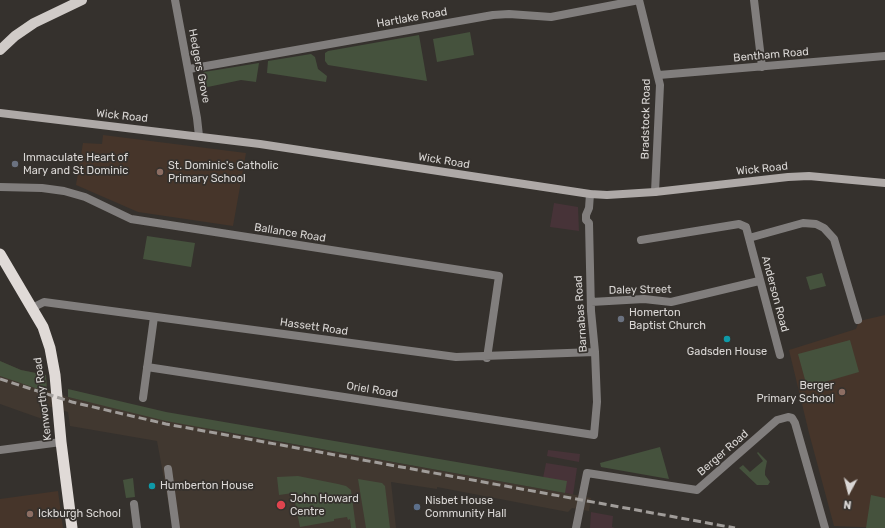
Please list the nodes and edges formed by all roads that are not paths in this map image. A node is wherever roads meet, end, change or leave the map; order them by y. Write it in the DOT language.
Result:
graph roads {
  1 [pos="82,0"];
  2 [pos="175,0"];
  3 [pos="639,0"];
  4 [pos="754,0"];
  5 [pos="0,50"];
  6 [pos="885,56"];
  7 [pos="762,67"];
  8 [pos="189,69"];
  9 [pos="659,75"];
  10 [pos="0,113"];
  11 [pos="198,136"];
  12 [pos="885,183"];
  13 [pos="0,187"];
  14 [pos="655,192"];
  15 [pos="590,194"];
  16 [pos="749,238"];
  17 [pos="641,240"];
  18 [pos="0,254"];
  19 [pos="759,281"];
  20 [pos="591,302"];
  21 [pos="32,308"];
  22 [pos="154,317"];
  23 [pos="858,320"];
  24 [pos="595,352"];
  25 [pos="780,355"];
  26 [pos="487,358"];
  27 [pos="147,367"];
  28 [pos="143,398"];
  29 [pos="594,435"];
  30 [pos="61,442"];
  31 [pos="0,450"];
  32 [pos="168,469"];
  33 [pos="134,504"];
  34 [pos="72,528"];
  35 [pos="137,528"];
  36 [pos="176,528"];
  37 [pos="576,528"];
  38 [pos="825,528"];
  1 -- 5 [label="main road"];
  2 -- 8 [label="street, Hedgers Grove"];
  3 -- 8 [label="street, Hartlake Road"];
  3 -- 9 [label="street, Bradstock Road"];
  4 -- 7 [label="street"];
  6 -- 7 [label="street, Bentham Road"];
  7 -- 9 [label="street, Bentham Road"];
  8 -- 11 [label="street, Hedgers Grove"];
  9 -- 14 [label="street, Bradstock Road"];
  10 -- 11 [label="main road, Wick Road"];
  11 -- 15 [label="main road, Wick Road"];
  12 -- 14 [label="main road, Wick Road"];
  13 -- 26 [label="street, Ballance Road"];
  14 -- 15 [label="main road, Wick Road"];
  15 -- 20 [label="street, Barnabas Road"];
  16 -- 17 [label="street, Anderson Road"];
  16 -- 19 [label="street, Anderson Road"];
  16 -- 23 [label="street"];
  18 -- 21 [label="highway, Kenworthy Road"];
  19 -- 20 [label="street, Daley Street"];
  19 -- 25 [label="street, Anderson Road"];
  20 -- 24 [label="street, Barnabas Road"];
  21 -- 22 [label="street, Hassett Road"];
  21 -- 30 [label="highway, Kenworthy Road"];
  22 -- 26 [label="street, Hassett Road"];
  22 -- 27 [label="street"];
  24 -- 26 [label="street, Hassett Road"];
  24 -- 29 [label="street, Barnabas Road"];
  27 -- 28 [label="street"];
  27 -- 29 [label="street, Oriel Road"];
  30 -- 31 [label="street"];
  30 -- 34 [label="highway, Kenworthy Road"];
  32 -- 36 [label="street"];
  33 -- 35 [label="street"];
  37 -- 38 [label="street, Berger Road"];
}
